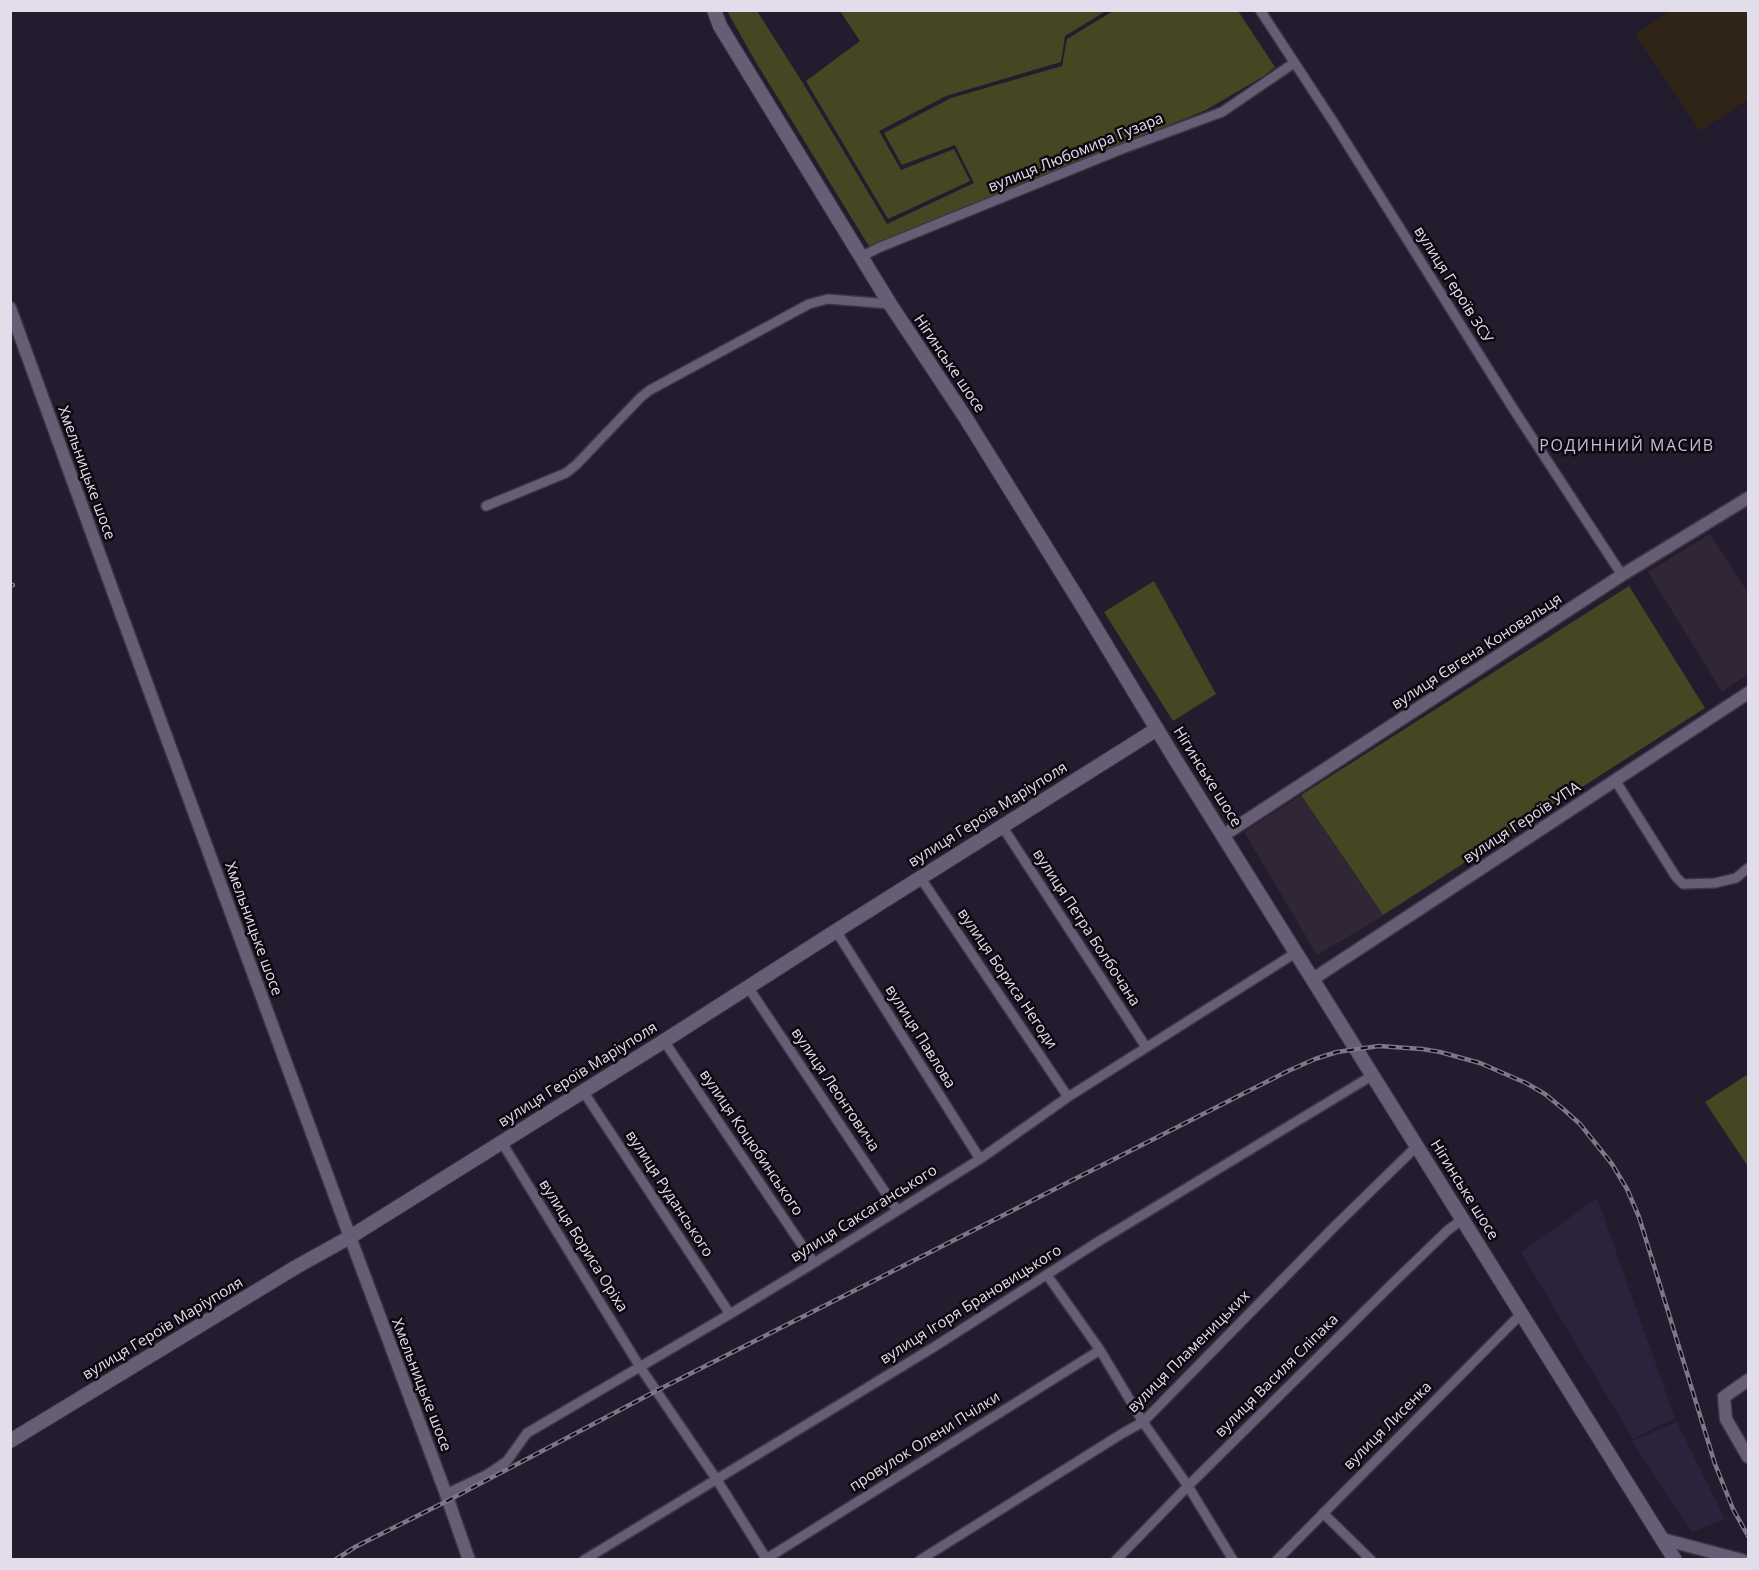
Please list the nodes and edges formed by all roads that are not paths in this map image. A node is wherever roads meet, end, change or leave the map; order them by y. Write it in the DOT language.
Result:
graph roads {
  1 [pos="714,10"];
  2 [pos="1260,10"];
  3 [pos="1294,63"];
  4 [pos="861,257"];
  5 [pos="890,304"];
  6 [pos="10,308"];
  7 [pos="1749,498"];
  8 [pos="486,506"];
  9 [pos="1622,575"];
  10 [pos="1749,693"];
  11 [pos="1157,729"];
  12 [pos="1615,780"];
  13 [pos="1002,826"];
  14 [pos="1224,836"];
  15 [pos="1749,868"];
  16 [pos="920,877"];
  17 [pos="836,931"];
  18 [pos="1297,952"];
  19 [pos="1313,979"];
  20 [pos="748,987"];
  21 [pos="664,1041"];
  22 [pos="1146,1047"];
  23 [pos="1373,1075"];
  24 [pos="583,1091"];
  25 [pos="1068,1097"];
  26 [pos="501,1141"];
  27 [pos="1417,1146"];
  28 [pos="980,1159"];
  29 [pos="897,1210"];
  30 [pos="1463,1219"];
  31 [pos="350,1237"];
  32 [pos="814,1263"];
  33 [pos="1047,1275"];
  34 [pos="730,1314"];
  35 [pos="1521,1314"];
  36 [pos="1100,1350"];
  37 [pos="640,1367"];
  38 [pos="1749,1380"];
  39 [pos="1143,1422"];
  40 [pos="10,1441"];
  41 [pos="1749,1457"];
  42 [pos="717,1480"];
  43 [pos="1188,1486"];
  44 [pos="446,1494"];
  45 [pos="1323,1513"];
  46 [pos="1662,1539"];
  47 [pos="1719,1554"];
  48 [pos="766,1559"];
  49 [pos="469,1560"];
  50 [pos="584,1560"];
  51 [pos="920,1560"];
  52 [pos="1116,1560"];
  53 [pos="1233,1560"];
  54 [pos="1277,1560"];
  55 [pos="1371,1560"];
  56 [pos="1675,1560"];
  57 [pos="1707,1560"];
  58 [pos="1742,1560"];
  1 -- 4 [label="main road, Нігинське шосе"];
  2 -- 3 [label="street, вулиця Героїв ЗСУ"];
  3 -- 4 [label="street, вулиця Любомира Гузара"];
  3 -- 9 [label="street, вулиця Героїв ЗСУ"];
  4 -- 5 [label="main road, Нігинське шосе"];
  5 -- 8 [label="street"];
  5 -- 11 [label="main road, Нігинське шосе"];
  6 -- 31 [label="street, Хмельницьке шосе"];
  7 -- 9 [label="street, вулиця Євгена Коновальця"];
  9 -- 14 [label="street, вулиця Євгена Коновальця"];
  10 -- 12 [label="street, вулиця Героїв УПА"];
  11 -- 13 [label="main road, вулиця Героїв Маріуполя"];
  11 -- 14 [label="main road, Нігинське шосе"];
  12 -- 15 [label="street"];
  12 -- 19 [label="street, вулиця Героїв УПА"];
  13 -- 16 [label="main road, вулиця Героїв Маріуполя"];
  13 -- 22 [label="street, вулиця Петра Болбочана"];
  14 -- 18 [label="main road, Нігинське шосе"];
  16 -- 17 [label="main road, вулиця Героїв Маріуполя"];
  16 -- 25 [label="street, вулиця Бориса Негоди"];
  17 -- 20 [label="main road, вулиця Героїв Маріуполя"];
  17 -- 28 [label="street, вулиця Павлова"];
  18 -- 19 [label="main road, Нігинське шосе"];
  18 -- 22 [label="street, вулиця Саксаганського"];
  19 -- 23 [label="main road, Нігинське шосе"];
  20 -- 21 [label="main road, вулиця Героїв Маріуполя"];
  20 -- 29 [label="street, вулиця Леонтовича"];
  21 -- 24 [label="main road, вулиця Героїв Маріуполя"];
  21 -- 32 [label="street, вулиця Коцюбинського"];
  22 -- 25 [label="street, вулиця Саксаганського"];
  23 -- 27 [label="main road, Нігинське шосе"];
  23 -- 33 [label="street, вулиця Ігоря Брановицького"];
  24 -- 26 [label="main road, вулиця Героїв Маріуполя"];
  24 -- 34 [label="street, вулиця Руданського"];
  25 -- 28 [label="street, вулиця Саксаганського"];
  26 -- 31 [label="main road, вулиця Героїв Маріуполя"];
  26 -- 37 [label="street, вулиця Бориса Оріха"];
  27 -- 30 [label="main road, Нігинське шосе"];
  27 -- 39 [label="street, вулиця Пламеницьких"];
  28 -- 29 [label="street, вулиця Саксаганського"];
  29 -- 32 [label="street, вулиця Саксаганського"];
  30 -- 35 [label="main road, Нігинське шосе"];
  30 -- 43 [label="street, вулиця Василя Сліпака"];
  31 -- 40 [label="main road, вулиця Героїв Маріуполя"];
  31 -- 44 [label="street, Хмельницьке шосе"];
  32 -- 34 [label="street, вулиця Саксаганського"];
  33 -- 36 [label="street"];
  33 -- 42 [label="street, вулиця Ігоря Брановицького"];
  34 -- 37 [label="street, вулиця Саксаганського"];
  35 -- 45 [label="street, вулиця Лисенка"];
  35 -- 46 [label="main road, Нігинське шосе"];
  36 -- 39 [label="street"];
  36 -- 48 [label="street, провулок Олени Пчілки"];
  37 -- 42 [label="street, вулиця Бориса Оріха"];
  37 -- 44 [label="street, вулиця Саксаганського"];
  38 -- 41 [label="street"];
  39 -- 43 [label="street"];
  39 -- 51 [label="street, вулиця Пламеницьких"];
  42 -- 48 [label="street"];
  42 -- 50 [label="street, вулиця Ігоря Брановицького"];
  43 -- 52 [label="street, вулиця Василя Сліпака"];
  43 -- 53 [label="street"];
  44 -- 49 [label="street, Хмельницьке шосе"];
  45 -- 54 [label="street, вулиця Лисенка"];
  45 -- 55 [label="street"];
  46 -- 47 [label="street"];
  46 -- 56 [label="main road, Нігинське шосе"];
  47 -- 57 [label="street"];
  47 -- 58 [label="street"];
}
